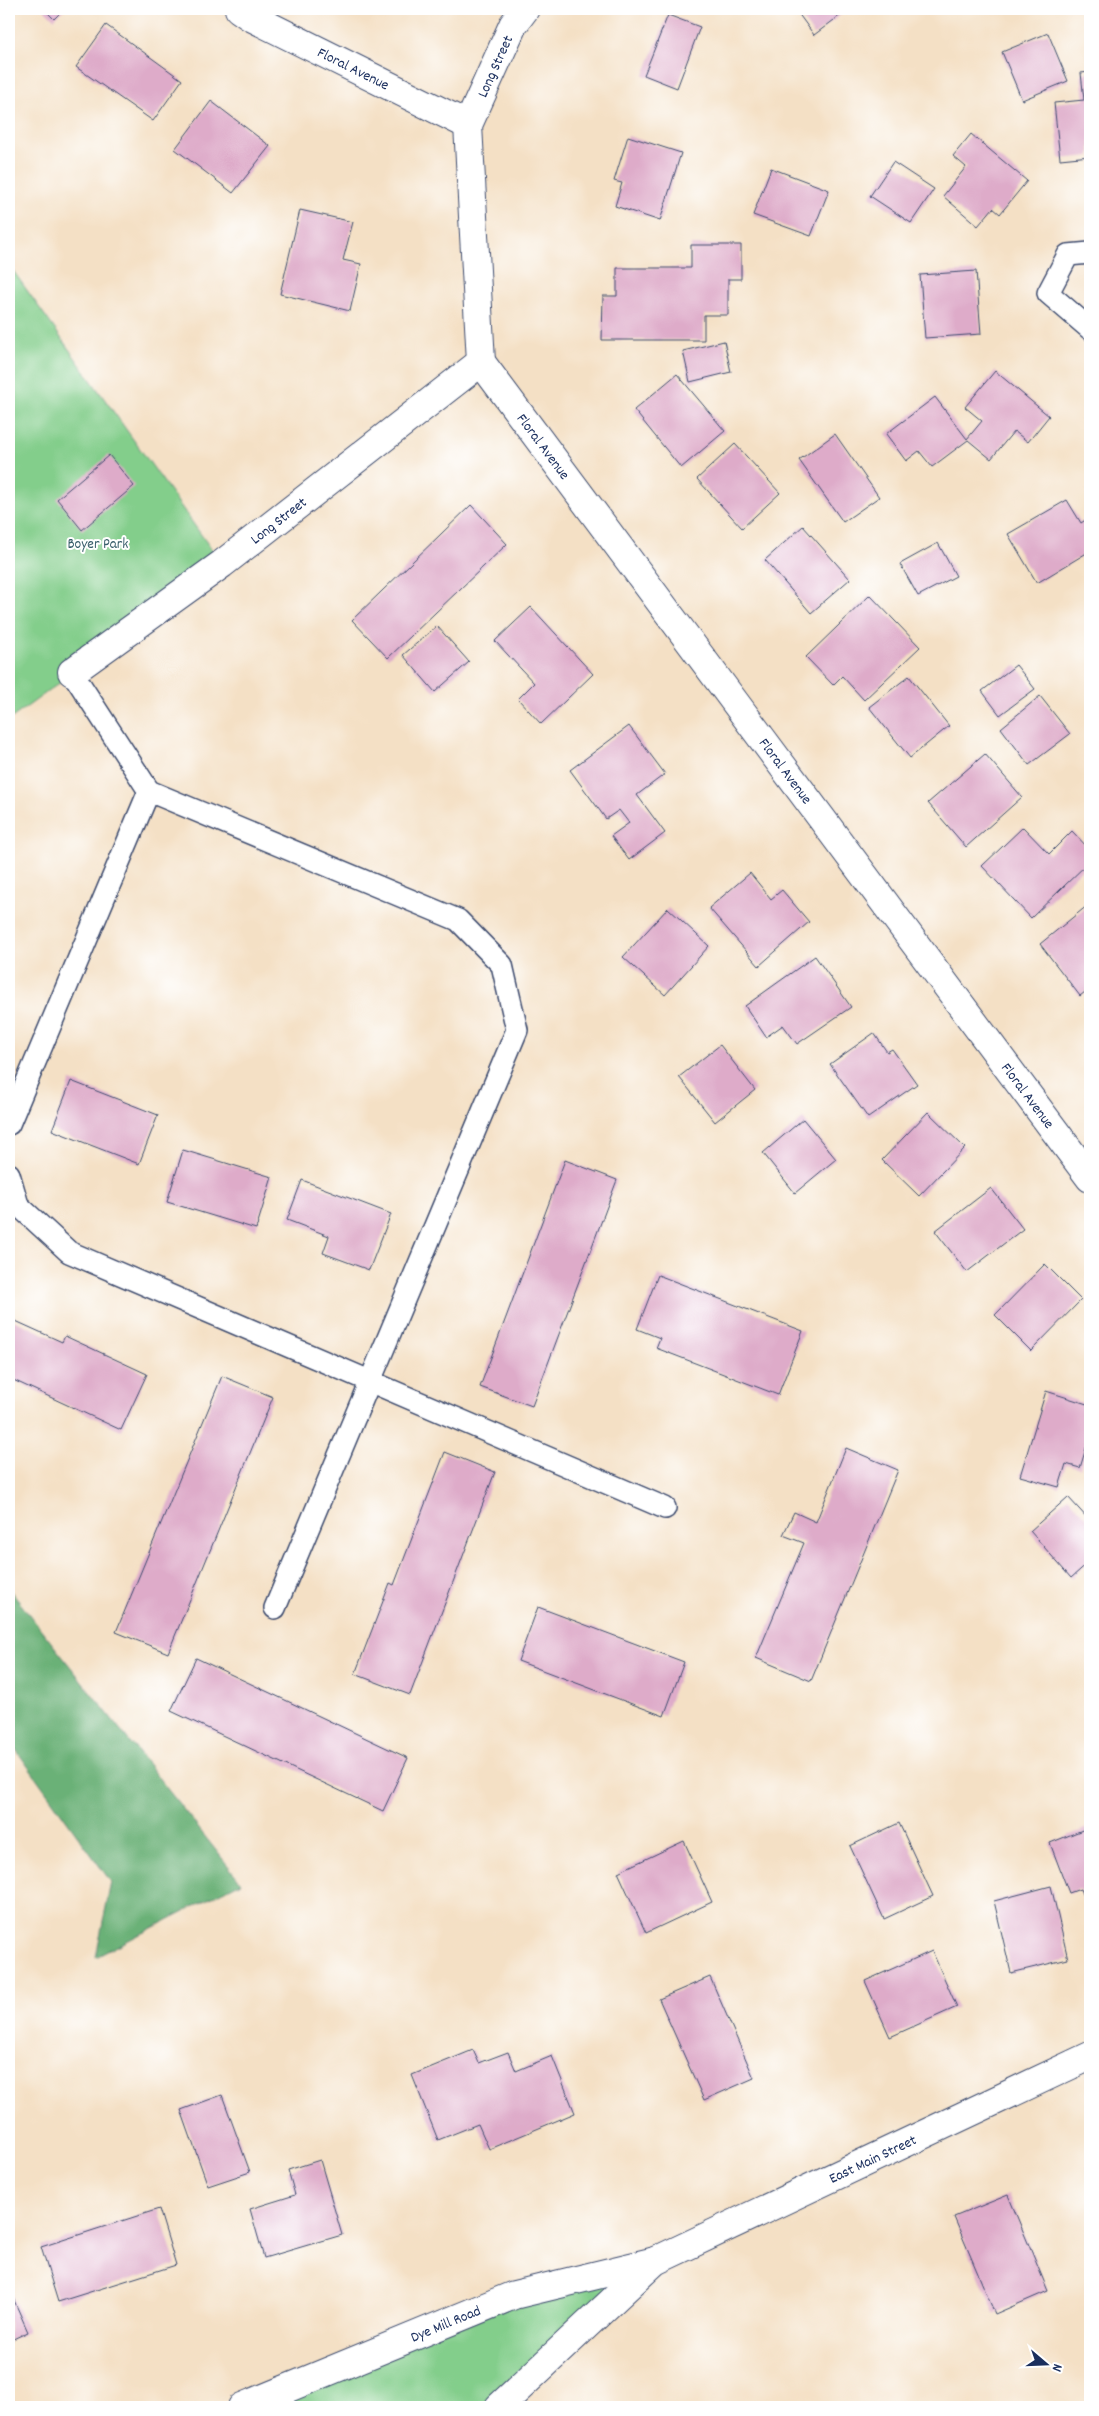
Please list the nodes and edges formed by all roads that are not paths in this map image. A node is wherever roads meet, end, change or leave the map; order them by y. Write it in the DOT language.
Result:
graph roads {
  1 [pos="239,9"];
  2 [pos="525,9"];
  3 [pos="468,125"];
  4 [pos="1090,253"];
  5 [pos="1090,329"];
  6 [pos="481,362"];
  7 [pos="72,672"];
  8 [pos="149,791"];
  9 [pos="9,1124"];
  10 [pos="9,1174"];
  11 [pos="1090,1178"];
  12 [pos="369,1381"];
  13 [pos="665,1508"];
  14 [pos="275,1608"];
  15 [pos="1090,2056"];
  16 [pos="655,2262"];
  17 [pos="242,2407"];
  18 [pos="500,2407"];
  1 -- 3 [label="street, Floral Avenue"];
  2 -- 3 [label="street, Long Street"];
  3 -- 6 [label="street"];
  4 -- 5 [label="lane"];
  6 -- 7 [label="street, Long Street"];
  6 -- 11 [label="street, Floral Avenue"];
  7 -- 8 [label="lane"];
  8 -- 9 [label="lane"];
  8 -- 12 [label="lane"];
  10 -- 12 [label="lane"];
  12 -- 13 [label="lane"];
  12 -- 14 [label="lane"];
  15 -- 16 [label="street, East Main Street"];
  16 -- 17 [label="street, Dye Mill Road"];
  16 -- 18 [label="street"];
}
